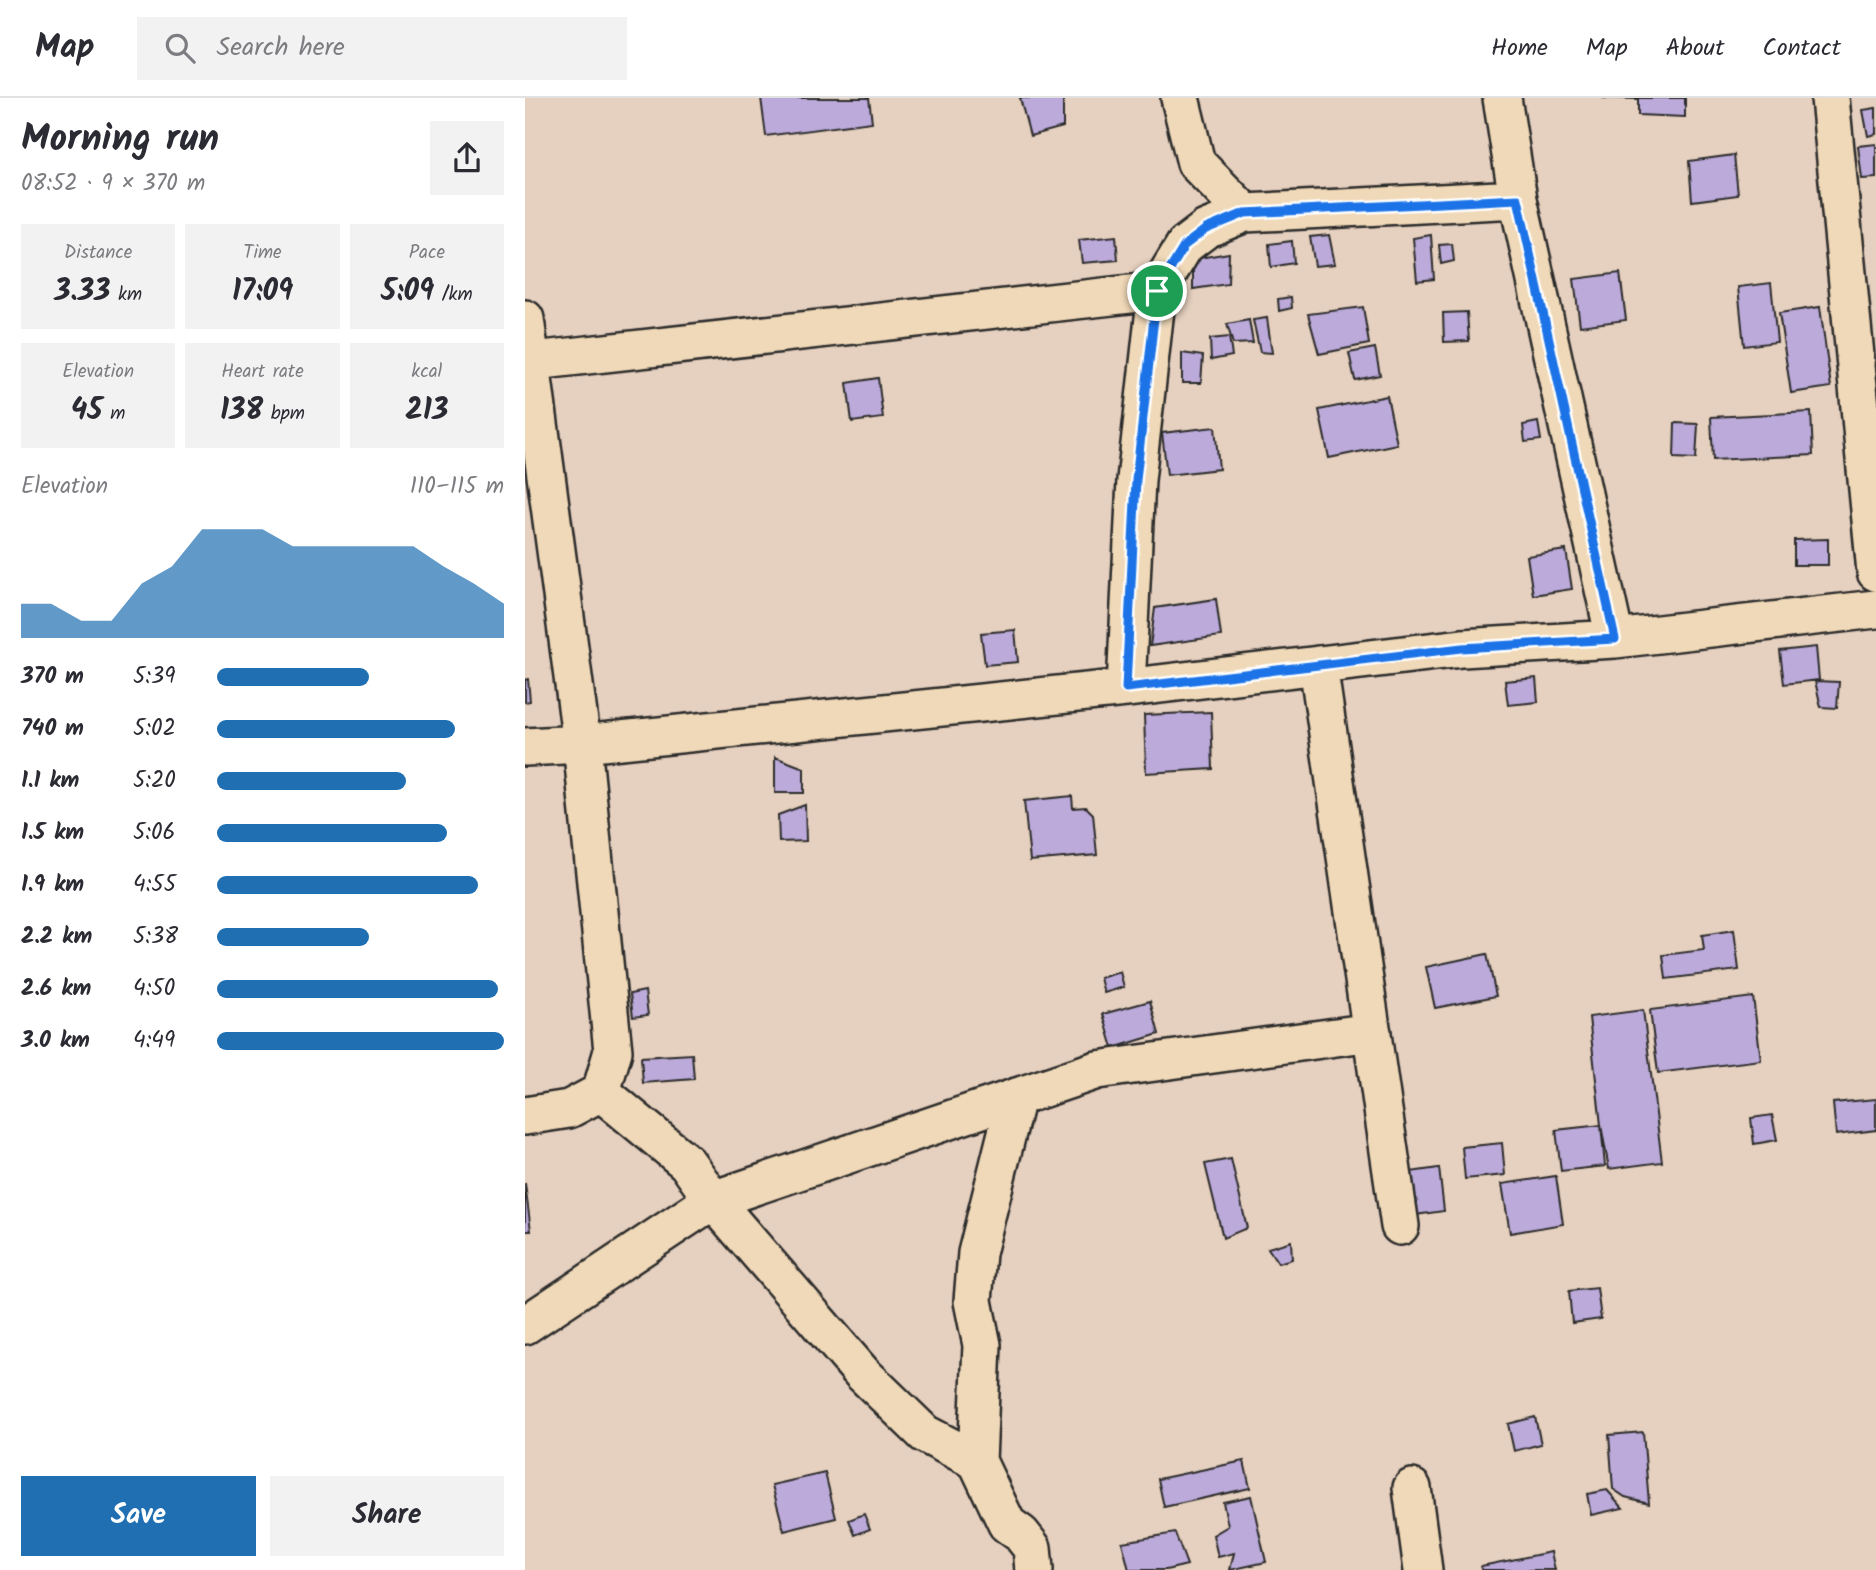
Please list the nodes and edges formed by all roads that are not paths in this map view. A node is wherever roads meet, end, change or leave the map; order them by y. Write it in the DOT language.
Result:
graph roads {
  1 [pos="1180,98"];
  2 [pos="1502,98"];
  3 [pos="1830,98"];
  4 [pos="1518,199"];
  5 [pos="1245,213"];
  6 [pos="1861,269"];
  7 [pos="1157,291"];
  8 [pos="525,320"];
  9 [pos="528,362"];
  10 [pos="1876,572"];
  11 [pos="1876,609"];
  12 [pos="1615,639"];
  13 [pos="1318,665"];
  14 [pos="1126,688"];
  15 [pos="582,744"];
  16 [pos="525,747"];
  17 [pos="1372,1032"];
  18 [pos="601,1092"];
  19 [pos="1016,1097"];
  20 [pos="525,1116"];
  21 [pos="713,1199"];
  22 [pos="1400,1226"];
  23 [pos="525,1325"];
  24 [pos="977,1461"];
  25 [pos="1412,1488"];
  26 [pos="1034,1570"];
  27 [pos="1423,1570"];
  1 -- 5 [label="street"];
  2 -- 4 [label="street"];
  3 -- 6 [label="street"];
  4 -- 5 [label="street"];
  4 -- 12 [label="street"];
  5 -- 7 [label="street"];
  6 -- 10 [label="street"];
  7 -- 9 [label="street"];
  7 -- 14 [label="street"];
  8 -- 9 [label="street"];
  9 -- 15 [label="street"];
  11 -- 12 [label="street"];
  12 -- 13 [label="street"];
  13 -- 14 [label="street"];
  13 -- 17 [label="street"];
  14 -- 15 [label="street"];
  15 -- 16 [label="street"];
  15 -- 18 [label="street"];
  17 -- 19 [label="street"];
  17 -- 22 [label="street"];
  18 -- 20 [label="street"];
  18 -- 21 [label="street"];
  19 -- 21 [label="street"];
  19 -- 24 [label="street"];
  21 -- 23 [label="street"];
  21 -- 24 [label="street"];
  24 -- 26 [label="street"];
  25 -- 27 [label="street"];
}
